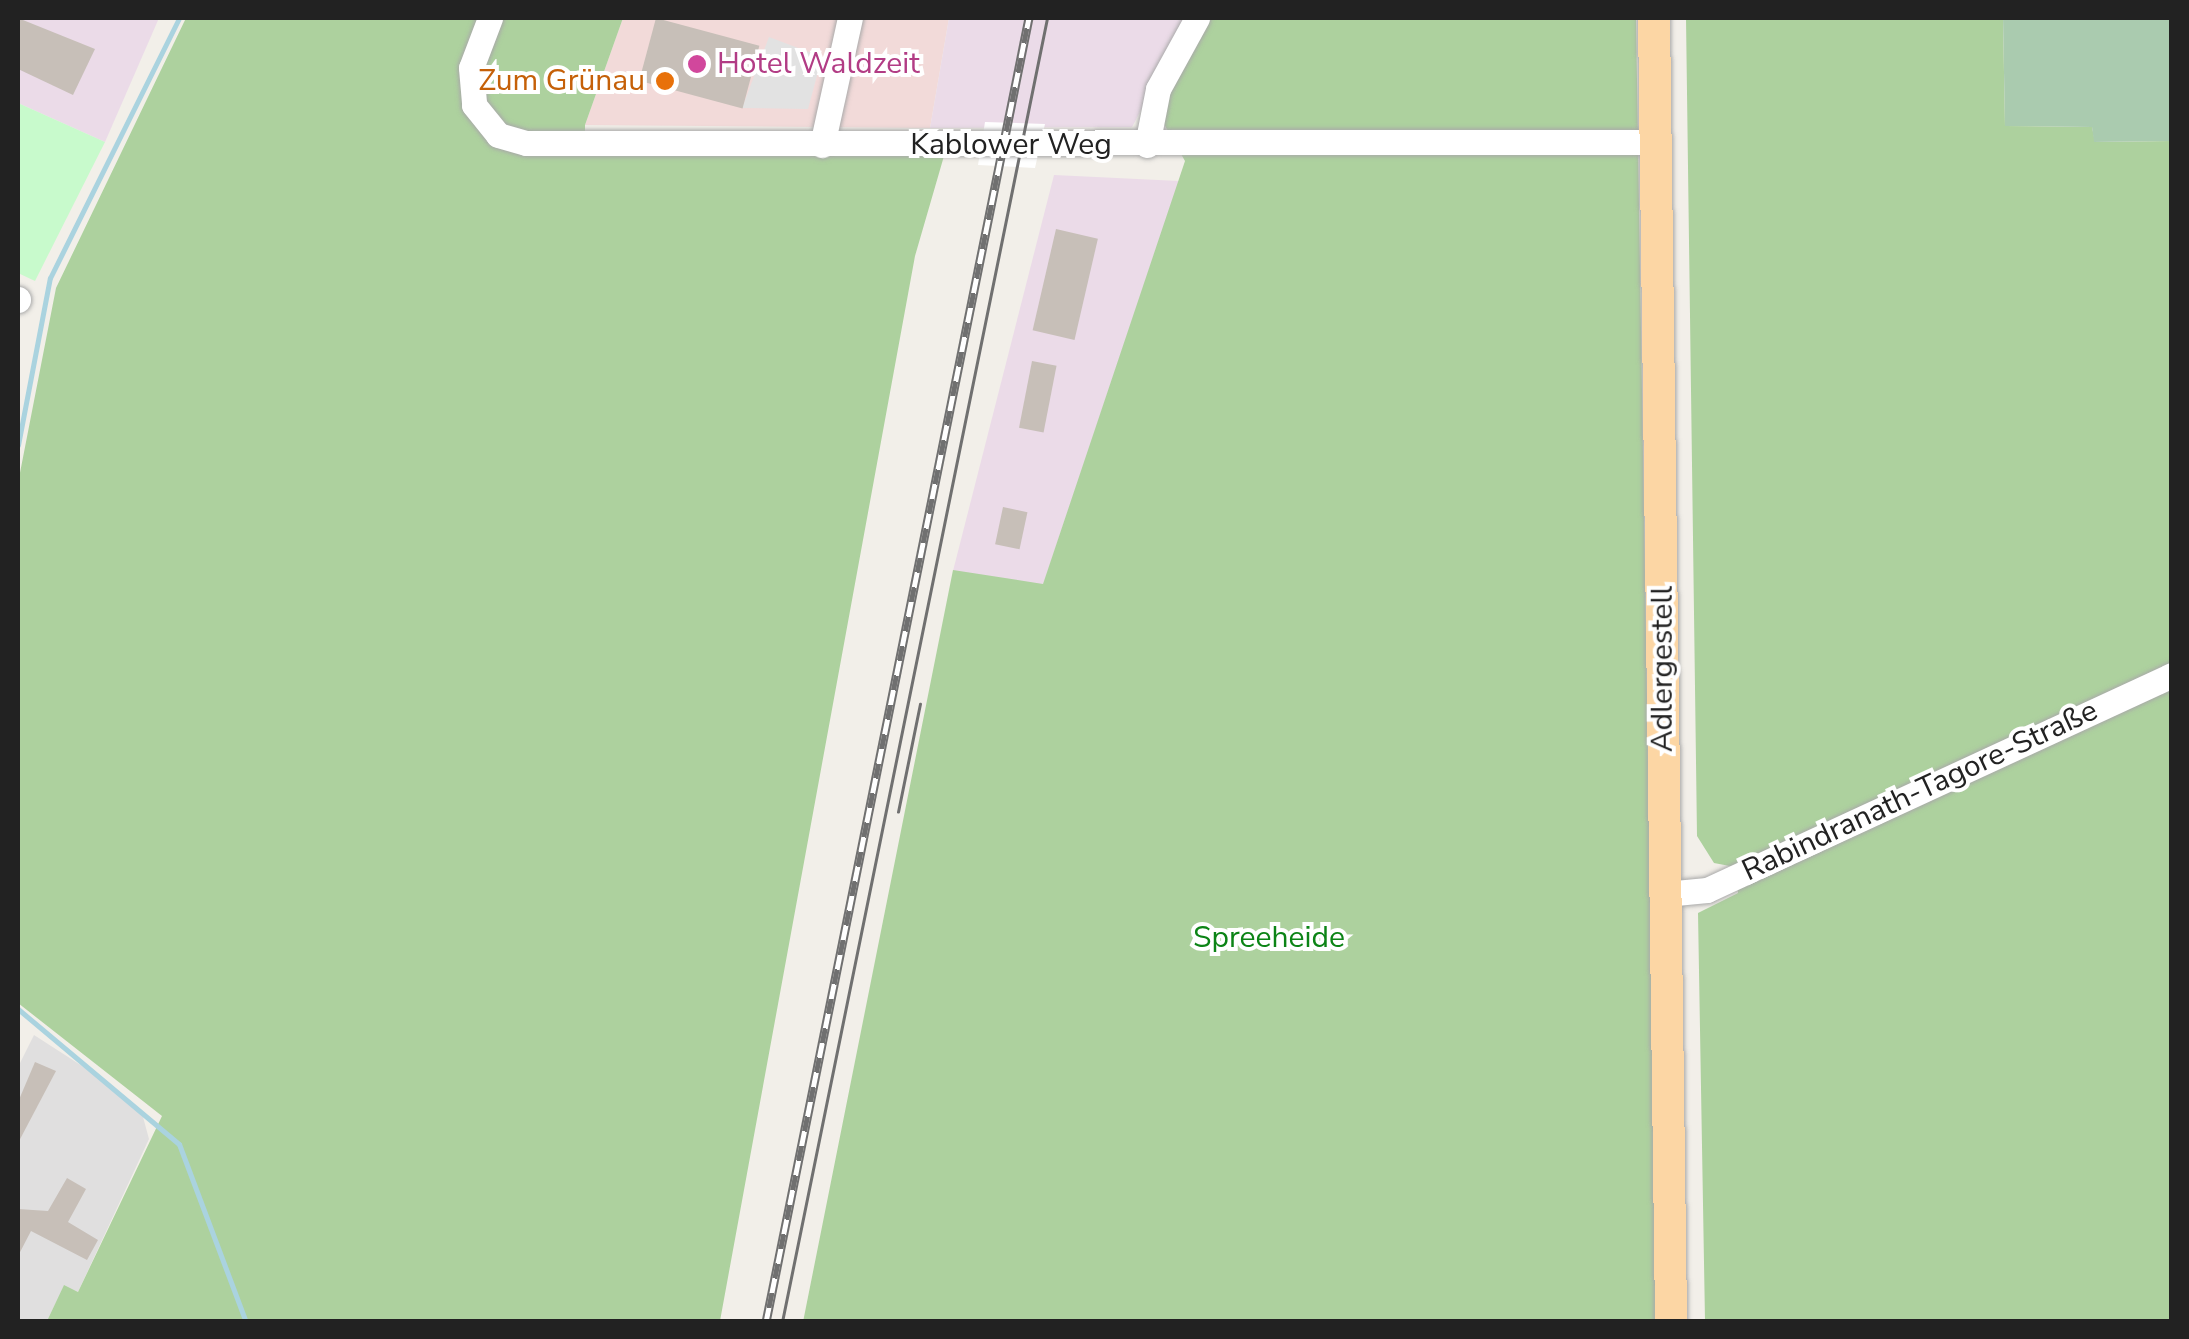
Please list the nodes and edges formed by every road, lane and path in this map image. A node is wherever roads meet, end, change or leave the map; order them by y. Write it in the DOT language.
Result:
graph roads {
  1 [pos="490,18"];
  2 [pos="850,18"];
  3 [pos="1197,18"];
  4 [pos="1654,18"];
  5 [pos="1656,142"];
  6 [pos="822,145"];
  7 [pos="1147,145"];
  8 [pos="2172,675"];
  9 [pos="1665,894"];
  10 [pos="1671,1322"];
  1 -- 6 [label="street, Kablower Weg"];
  2 -- 6 [label="street"];
  3 -- 7 [label="street"];
  4 -- 5 [label="main road, Adlergestell"];
  5 -- 7 [label="street, Kablower Weg"];
  5 -- 9 [label="main road, Adlergestell"];
  6 -- 7 [label="street, Kablower Weg"];
  8 -- 9 [label="street, Rabindranath-Tagore-Straße"];
  9 -- 10 [label="main road, Adlergestell"];
}
